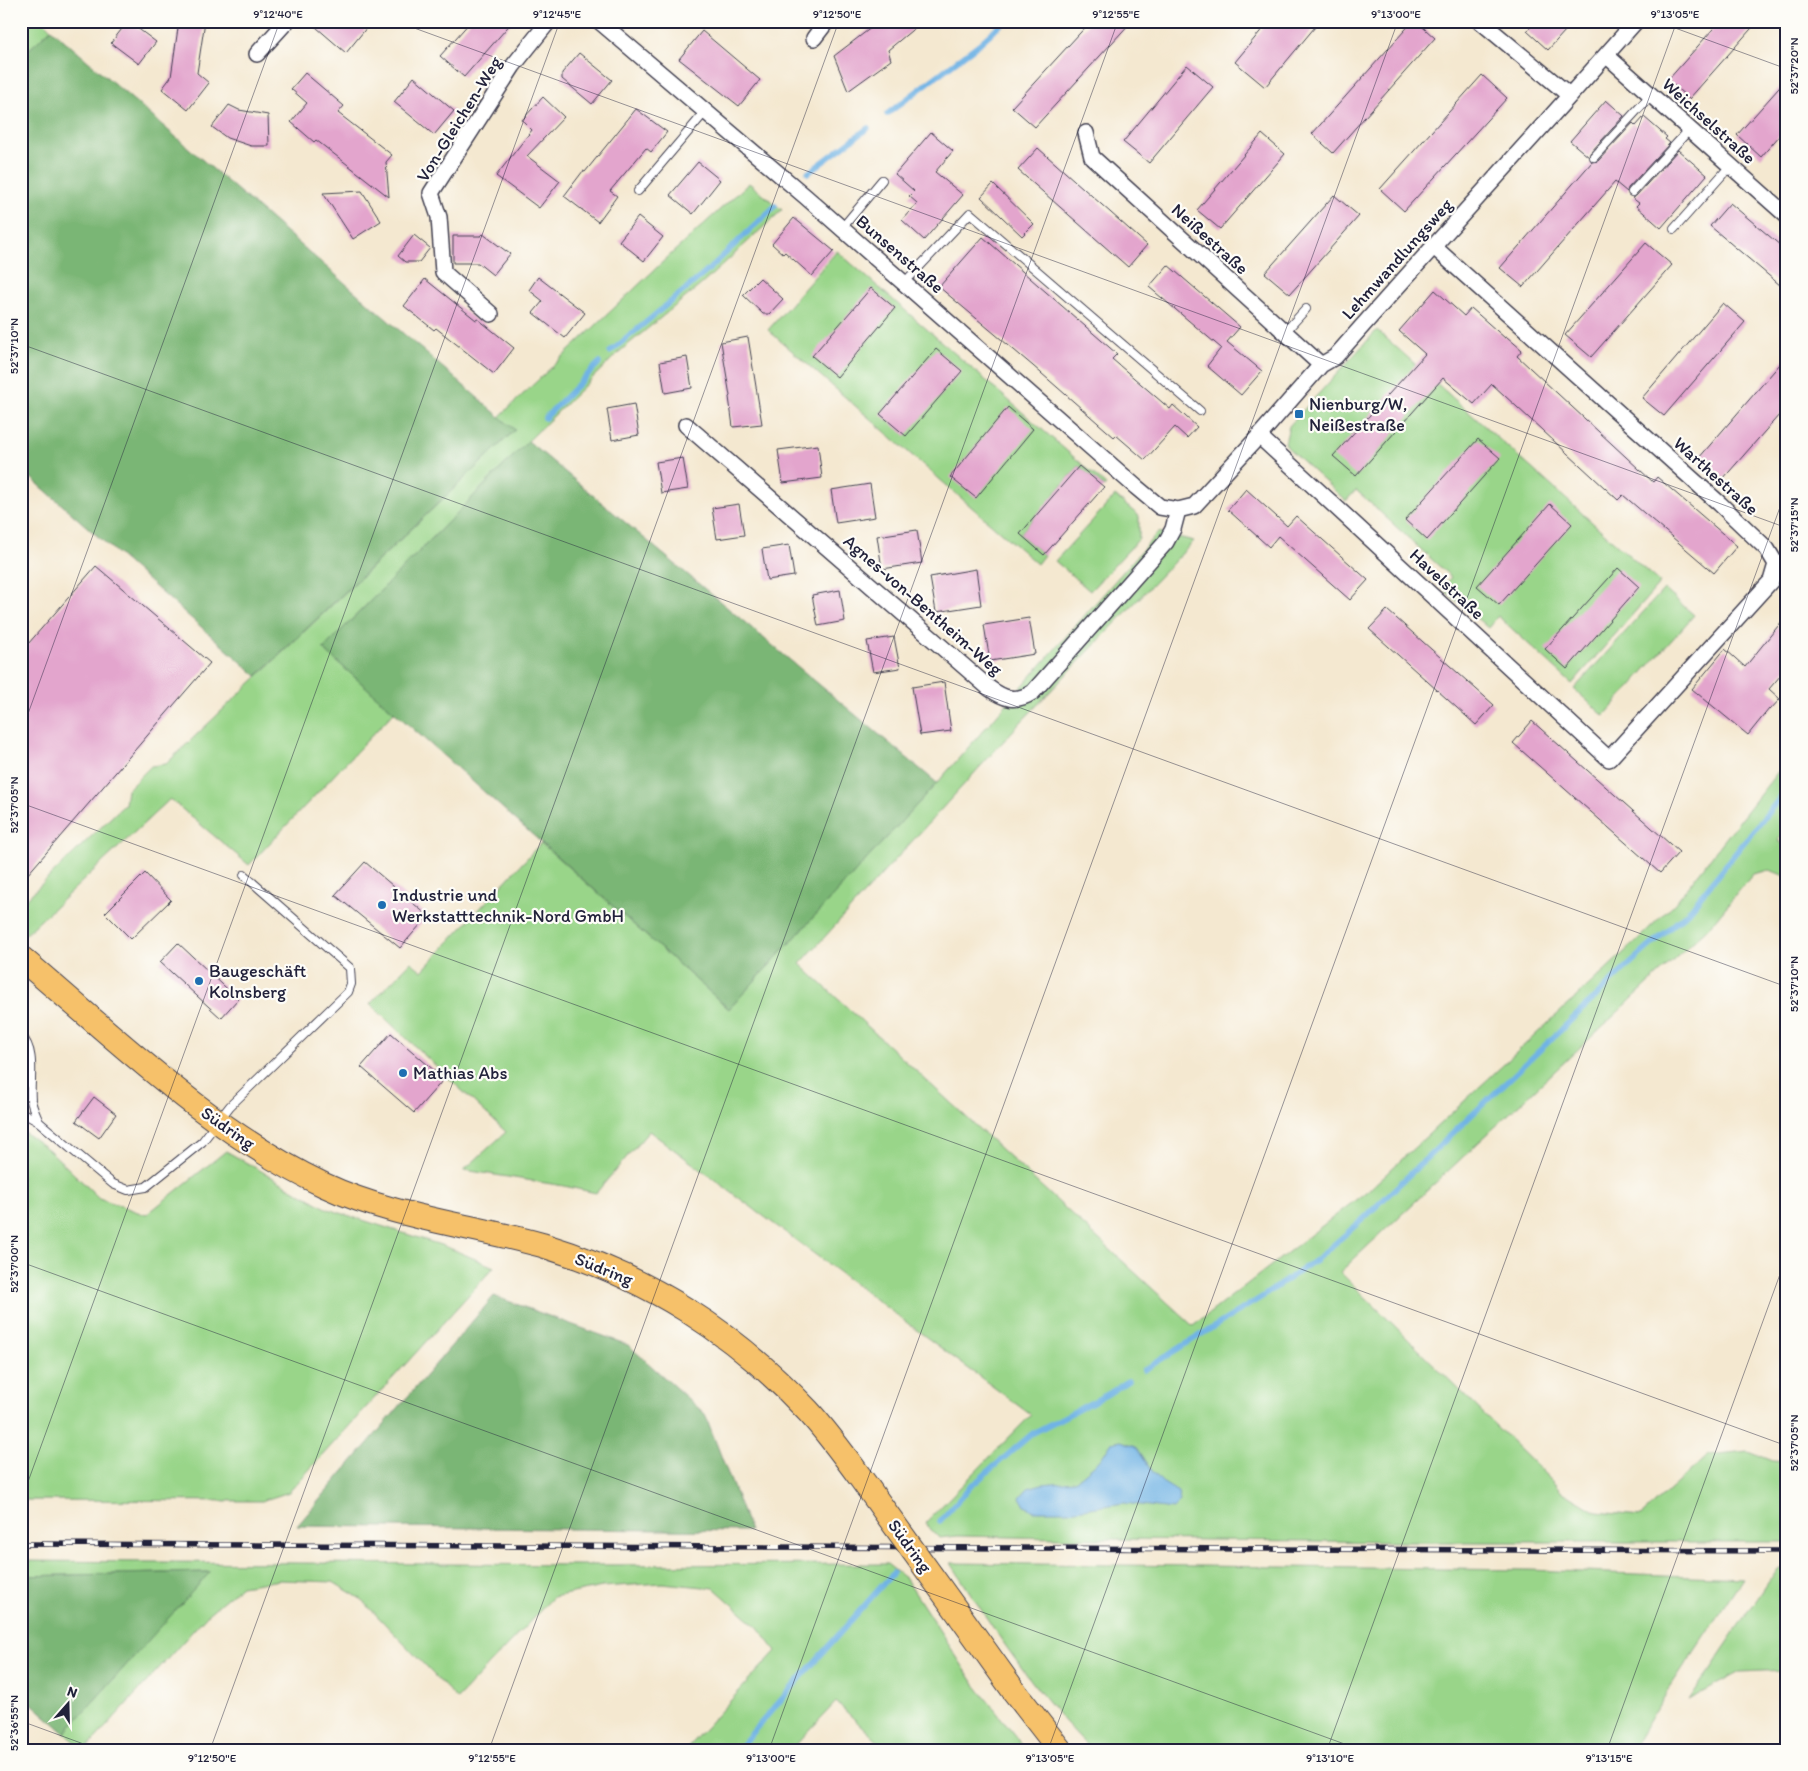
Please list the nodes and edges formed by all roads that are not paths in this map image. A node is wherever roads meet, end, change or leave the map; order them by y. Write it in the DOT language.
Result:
graph roads {
  1 [pos="287,21"];
  2 [pos="549,21"];
  3 [pos="599,21"];
  4 [pos="827,21"];
  5 [pos="1480,21"];
  6 [pos="1636,21"];
  7 [pos="814,38"];
  8 [pos="257,54"];
  9 [pos="1606,55"];
  10 [pos="1570,95"];
  11 [pos="1651,95"];
  12 [pos="704,112"];
  13 [pos="1690,129"];
  14 [pos="1086,133"];
  15 [pos="1594,157"];
  16 [pos="1731,165"];
  17 [pos="882,180"];
  18 [pos="638,191"];
  19 [pos="1632,192"];
  20 [pos="1787,216"];
  21 [pos="842,228"];
  22 [pos="1674,229"];
  23 [pos="1433,246"];
  24 [pos="904,283"];
  25 [pos="1306,309"];
  26 [pos="491,314"];
  27 [pos="1285,332"];
  28 [pos="1321,365"];
  29 [pos="1200,411"];
  30 [pos="686,425"];
  31 [pos="1259,436"];
  32 [pos="1178,510"];
  33 [pos="1609,759"];
  34 [pos="244,875"];
  35 [pos="21,958"];
  36 [pos="21,1036"];
  37 [pos="21,1112"];
  38 [pos="39,1122"];
  39 [pos="217,1122"];
  40 [pos="1060,1750"];
  1 -- 8 [label="street"];
  2 -- 26 [label="street, Von-Gleichen-Weg"];
  3 -- 12 [label="street, Bunsenstraße"];
  4 -- 7 [label="street"];
  5 -- 10 [label="street"];
  6 -- 9 [label="street, Lehmwandlungsweg"];
  9 -- 10 [label="street, Lehmwandlungsweg"];
  9 -- 11 [label="street, Weichselstraße"];
  10 -- 23 [label="street, Lehmwandlungsweg"];
  11 -- 13 [label="street, Weichselstraße"];
  11 -- 15 [label="lane"];
  12 -- 18 [label="lane"];
  12 -- 21 [label="street, Bunsenstraße"];
  13 -- 16 [label="street, Weichselstraße"];
  13 -- 19 [label="lane"];
  14 -- 27 [label="street, Neißestraße"];
  16 -- 20 [label="street, Weichselstraße"];
  16 -- 22 [label="lane"];
  17 -- 21 [label="lane"];
  21 -- 24 [label="street, Bunsenstraße"];
  23 -- 28 [label="street, Lehmwandlungsweg"];
  23 -- 33 [label="street, Warthestraße"];
  24 -- 29 [label="lane"];
  24 -- 32 [label="street, Bunsenstraße"];
  25 -- 27 [label="lane"];
  27 -- 28 [label="street, Neißestraße"];
  28 -- 31 [label="street, Lehmwandlungsweg"];
  30 -- 32 [label="street, Agnes-von-Bentheim-Weg"];
  31 -- 32 [label="street, Lehmwandlungsweg"];
  31 -- 33 [label="street, Havelstraße"];
  34 -- 39 [label="lane"];
  35 -- 39 [label="main road, Südring"];
  36 -- 38 [label="lane"];
  37 -- 38 [label="lane"];
  38 -- 39 [label="lane"];
  39 -- 40 [label="main road, Südring, bridge"];
}
